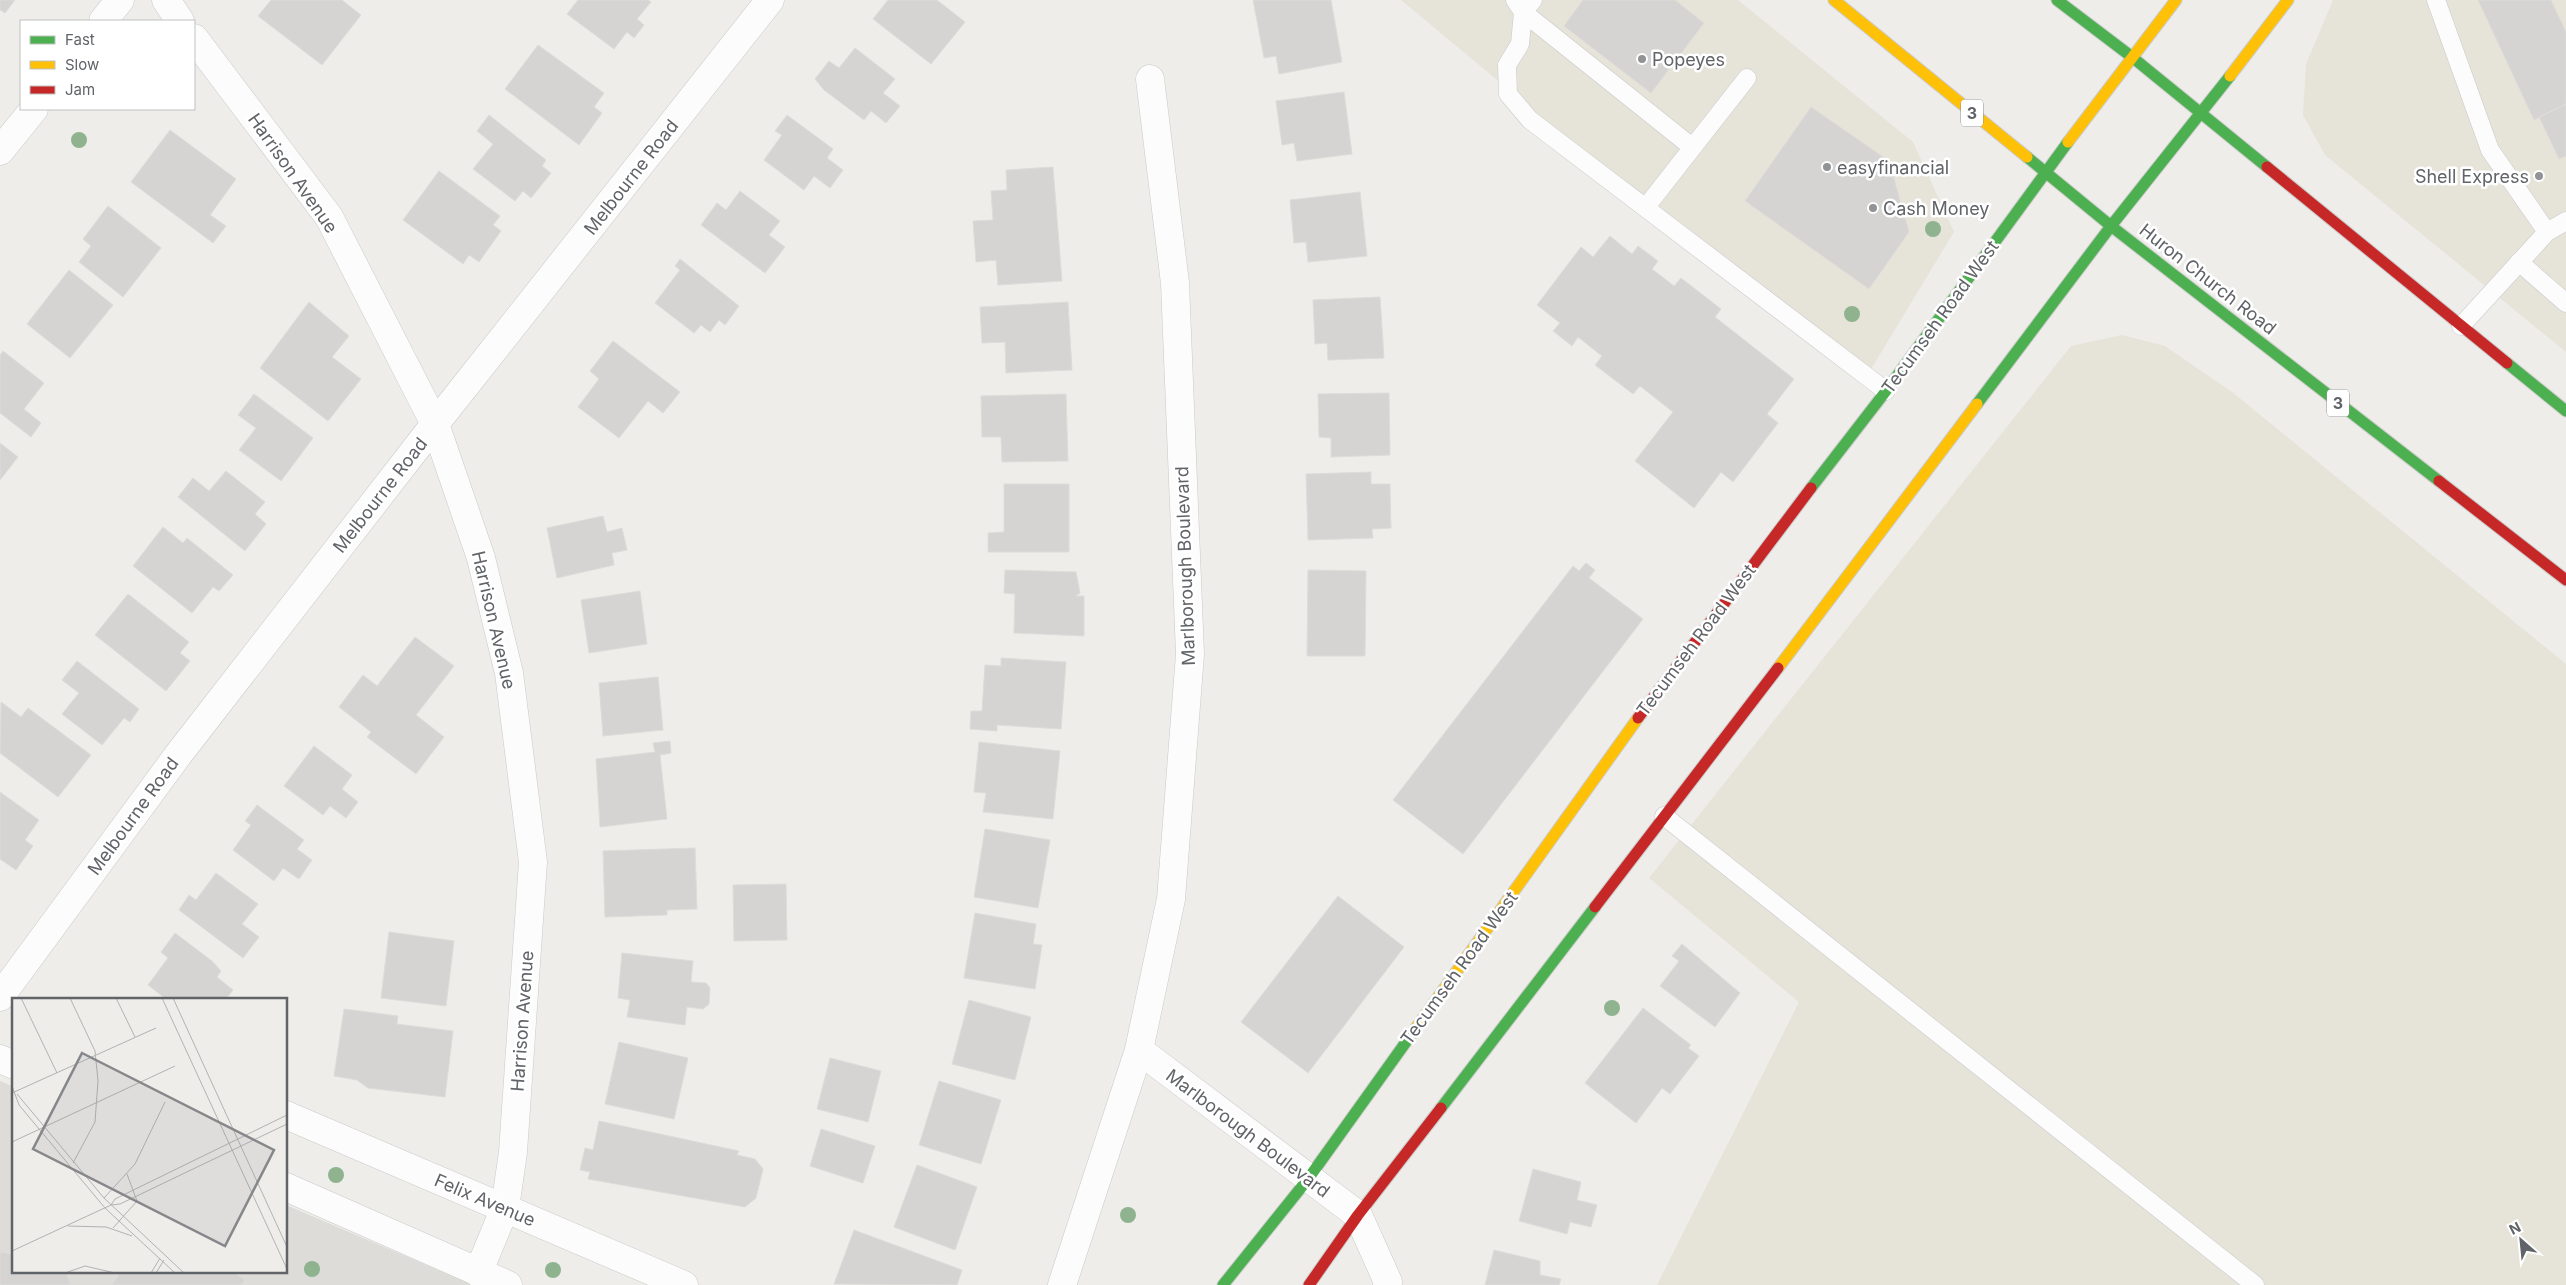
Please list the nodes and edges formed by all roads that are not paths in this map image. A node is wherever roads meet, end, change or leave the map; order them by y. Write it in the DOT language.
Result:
graph roads {
  1 [pos="120,0"];
  2 [pos="166,0"];
  3 [pos="770,0"];
  4 [pos="1834,0"];
  5 [pos="2058,0"];
  6 [pos="2176,0"];
  7 [pos="2288,0"];
  8 [pos="2436,0"];
  9 [pos="1524,4"];
  10 [pos="104,20"];
  11 [pos="179,20"];
  12 [pos="195,39"];
  13 [pos="2132,57"];
  14 [pos="1747,78"];
  15 [pos="1150,79"];
  16 [pos="33,110"];
  17 [pos="2201,114"];
  18 [pos="1692,148"];
  19 [pos="0,151"];
  20 [pos="2045,172"];
  21 [pos="1646,207"];
  22 [pos="2566,221"];
  23 [pos="2111,226"];
  24 [pos="2547,232"];
  25 [pos="2519,262"];
  26 [pos="2566,303"];
  27 [pos="2461,326"];
  28 [pos="1886,391"];
  29 [pos="2566,411"];
  30 [pos="435,424"];
  31 [pos="2566,580"];
  32 [pos="1664,816"];
  33 [pos="4,996"];
  34 [pos="1139,1050"];
  35 [pos="0,1059"];
  36 [pos="12,1064"];
  37 [pos="288,1116"];
  38 [pos="1308,1179"];
  39 [pos="288,1188"];
  40 [pos="505,1208"];
  41 [pos="1358,1215"];
  42 [pos="478,1272"];
  43 [pos="508,1285"];
  44 [pos="684,1285"];
  45 [pos="1062,1285"];
  46 [pos="1223,1285"];
  47 [pos="1309,1285"];
  48 [pos="1387,1285"];
  49 [pos="2255,1285"];
  1 -- 10 [label="street"];
  2 -- 11 [label="street"];
  3 -- 30 [label="street, Melbourne Road"];
  4 -- 20 [label="main road, Huron Church Road / 3"];
  5 -- 13 [label="main road"];
  6 -- 13 [label="main road, Tecumseh Road West"];
  7 -- 17 [label="main road"];
  8 -- 24 [label="lane"];
  9 -- 18 [label="lane"];
  9 -- 21 [label="lane"];
  12 -- 30 [label="street, Harrison Avenue"];
  13 -- 17 [label="main road"];
  13 -- 20 [label="main road, Tecumseh Road West"];
  14 -- 18 [label="lane"];
  15 -- 34 [label="street, Marlborough Boulevard"];
  16 -- 19 [label="street"];
  17 -- 23 [label="main road"];
  17 -- 27 [label="main road"];
  18 -- 21 [label="lane"];
  20 -- 23 [label="main road, Huron Church Road / 3"];
  20 -- 28 [label="main road, Tecumseh Road West"];
  21 -- 28 [label="lane"];
  22 -- 24 [label="lane"];
  23 -- 31 [label="main road, Huron Church Road / 3"];
  23 -- 32 [label="main road"];
  24 -- 25 [label="lane"];
  25 -- 26 [label="lane"];
  25 -- 27 [label="lane"];
  27 -- 29 [label="main road"];
  28 -- 38 [label="main road, Tecumseh Road West"];
  30 -- 33 [label="street, Melbourne Road"];
  30 -- 40 [label="street, Harrison Avenue"];
  32 -- 41 [label="main road"];
  32 -- 49 [label="lane"];
  34 -- 38 [label="street, Marlborough Boulevard"];
  34 -- 45 [label="street, Marlborough Boulevard"];
  35 -- 36 [label="street"];
  37 -- 40 [label="street, Felix Avenue"];
  38 -- 41 [label="street, Marlborough Boulevard"];
  38 -- 46 [label="main road, Tecumseh Road West"];
  39 -- 42 [label="street"];
  40 -- 42 [label="street, Harrison Avenue"];
  40 -- 44 [label="street, Felix Avenue"];
  41 -- 47 [label="main road"];
  41 -- 48 [label="street"];
  42 -- 43 [label="street"];
}
